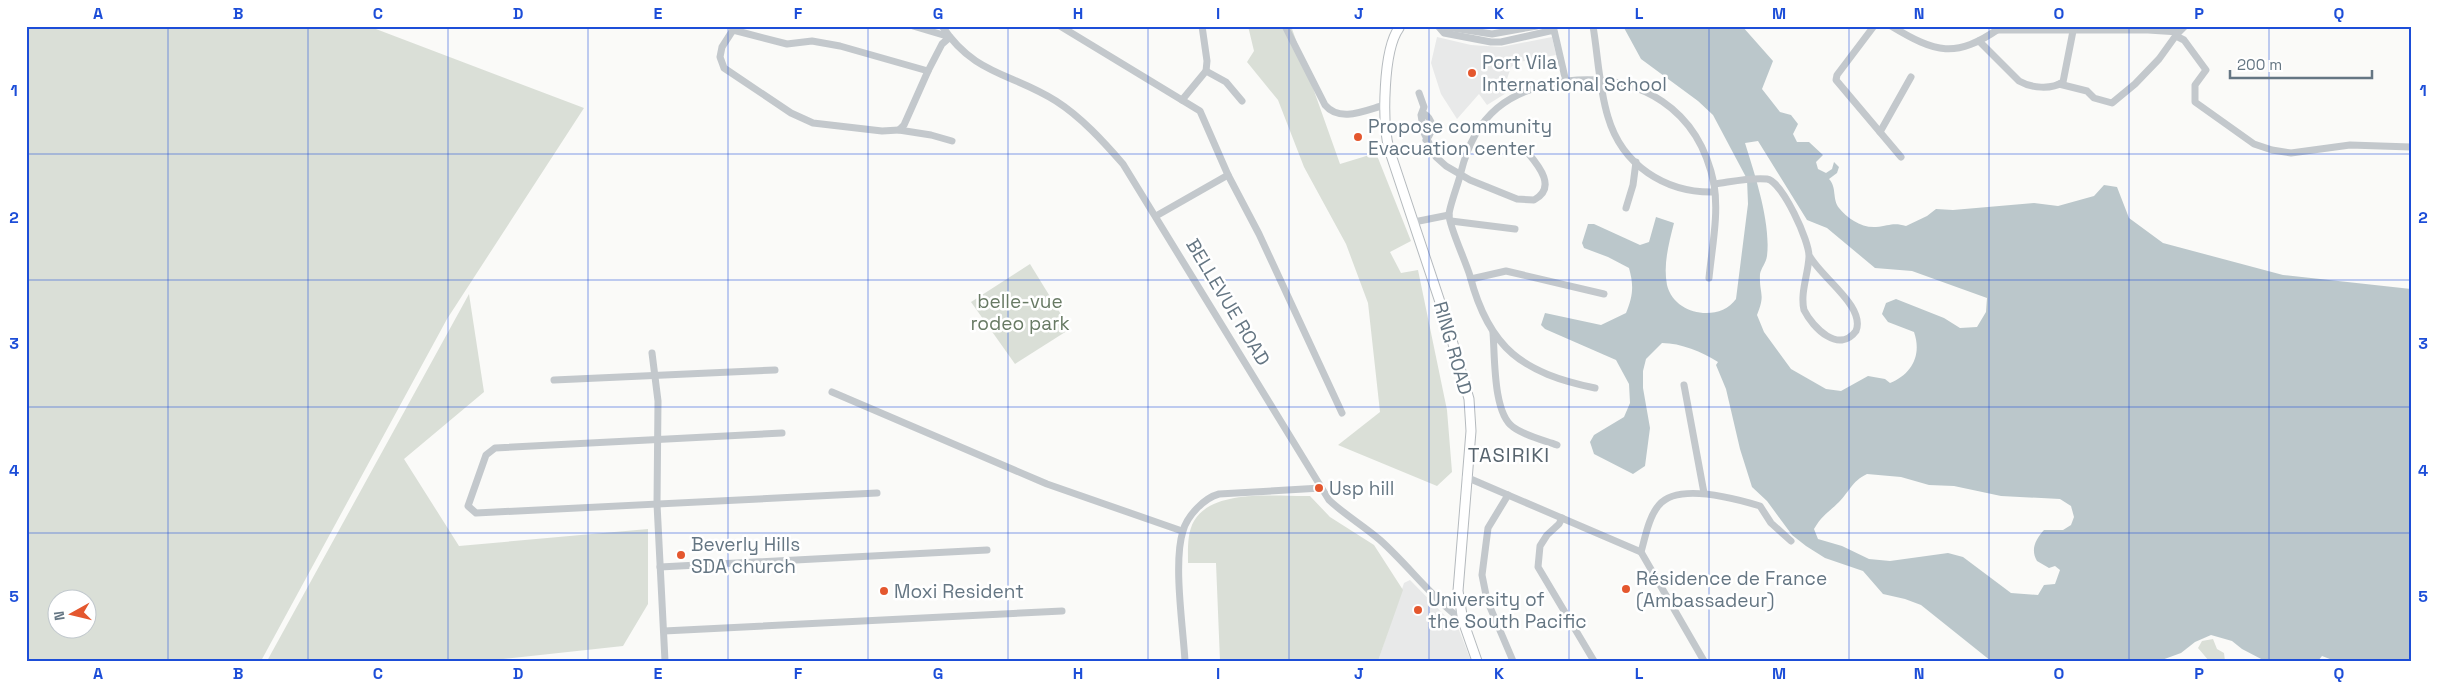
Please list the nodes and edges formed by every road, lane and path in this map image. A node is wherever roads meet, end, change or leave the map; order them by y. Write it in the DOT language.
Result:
graph roads {
  1 [pos="912,26"];
  2 [pos="942,26"];
  3 [pos="1060,26"];
  4 [pos="1202,26"];
  5 [pos="1285,26"];
  6 [pos="1439,26"];
  7 [pos="1537,26"];
  8 [pos="1593,26"];
  9 [pos="1874,26"];
  10 [pos="1891,26"];
  11 [pos="2185,26"];
  12 [pos="1396,27"];
  13 [pos="2000,28"];
  14 [pos="2022,28"];
  15 [pos="2075,28"];
  16 [pos="1548,29"];
  17 [pos="1528,32"];
  18 [pos="2177,34"];
  19 [pos="950,37"];
  20 [pos="1979,42"];
  21 [pos="928,71"];
  22 [pos="1206,71"];
  23 [pos="1911,77"];
  24 [pos="1601,79"];
  25 [pos="1566,82"];
  26 [pos="2059,84"];
  27 [pos="1418,93"];
  28 [pos="1182,100"];
  29 [pos="1242,101"];
  30 [pos="1385,105"];
  31 [pos="899,130"];
  32 [pos="1880,132"];
  33 [pos="952,141"];
  34 [pos="2411,147"];
  35 [pos="1528,153"];
  36 [pos="1901,157"];
  37 [pos="1636,162"];
  38 [pos="1461,173"];
  39 [pos="1228,175"];
  40 [pos="1714,188"];
  41 [pos="1626,208"];
  42 [pos="1156,216"];
  43 [pos="1450,218"];
  44 [pos="1414,222"];
  45 [pos="1515,229"];
  46 [pos="1809,255"];
  47 [pos="1710,278"];
  48 [pos="1471,279"];
  49 [pos="1604,294"];
  50 [pos="1493,333"];
  51 [pos="652,353"];
  52 [pos="775,370"];
  53 [pos="656,377"];
  54 [pos="554,380"];
  55 [pos="1684,385"];
  56 [pos="1595,388"];
  57 [pos="832,392"];
  58 [pos="1342,413"];
  59 [pos="782,433"];
  60 [pos="657,440"];
  61 [pos="1557,445"];
  62 [pos="1466,476"];
  63 [pos="1321,488"];
  64 [pos="877,493"];
  65 [pos="1704,493"];
  66 [pos="1508,495"];
  67 [pos="657,504"];
  68 [pos="1562,518"];
  69 [pos="1182,531"];
  70 [pos="1790,541"];
  71 [pos="987,550"];
  72 [pos="1641,552"];
  73 [pos="660,567"];
  74 [pos="1062,611"];
  75 [pos="1463,621"];
  76 [pos="664,631"];
  77 [pos="665,661"];
  78 [pos="1185,661"];
  79 [pos="1477,661"];
  80 [pos="1513,661"];
  81 [pos="1594,661"];
  82 [pos="1704,661"];
  1 -- 19 [label="street"];
  2 -- 19 [label="street, BELLEVUE ROAD"];
  3 -- 28 [label="street"];
  4 -- 22 [label="street"];
  5 -- 30 [label="street"];
  6 -- 17 [label="street"];
  7 -- 17 [label="street"];
  8 -- 24 [label="street"];
  9 -- 32 [label="street"];
  10 -- 20 [label="street"];
  11 -- 18 [label="street"];
  12 -- 30 [label="main road, RING ROAD"];
  13 -- 14 [label="street"];
  13 -- 20 [label="street"];
  14 -- 15 [label="street"];
  15 -- 18 [label="street"];
  15 -- 26 [label="street"];
  16 -- 17 [label="street"];
  16 -- 25 [label="street"];
  18 -- 26 [label="street"];
  18 -- 34 [label="street"];
  19 -- 21 [label="street"];
  19 -- 42 [label="street, BELLEVUE ROAD"];
  20 -- 26 [label="street"];
  21 -- 31 [label="street"];
  21 -- 31 [label="street"];
  22 -- 28 [label="street"];
  22 -- 29 [label="street"];
  23 -- 32 [label="street"];
  24 -- 25 [label="street"];
  24 -- 37 [label="street"];
  24 -- 40 [label="street"];
  25 -- 38 [label="street"];
  27 -- 38 [label="street"];
  28 -- 39 [label="street"];
  30 -- 44 [label="main road, RING ROAD"];
  31 -- 33 [label="street"];
  32 -- 36 [label="street"];
  35 -- 38 [label="street"];
  37 -- 40 [label="street"];
  37 -- 41 [label="street"];
  38 -- 43 [label="street"];
  39 -- 42 [label="street"];
  39 -- 58 [label="street"];
  40 -- 46 [label="street"];
  40 -- 47 [label="street"];
  42 -- 63 [label="street, BELLEVUE ROAD"];
  43 -- 44 [label="street"];
  43 -- 45 [label="street"];
  43 -- 48 [label="street"];
  44 -- 62 [label="main road, RING ROAD"];
  46 -- 46 [label="street"];
  48 -- 49 [label="street"];
  48 -- 50 [label="street"];
  50 -- 56 [label="street"];
  50 -- 61 [label="street"];
  51 -- 53 [label="street"];
  52 -- 53 [label="street"];
  53 -- 54 [label="street"];
  53 -- 60 [label="street"];
  55 -- 65 [label="street"];
  57 -- 69 [label="street"];
  59 -- 60 [label="street"];
  60 -- 67 [label="street"];
  60 -- 67 [label="street"];
  62 -- 66 [label="street"];
  62 -- 75 [label="main road, RING ROAD"];
  63 -- 69 [label="street"];
  63 -- 75 [label="street, BELLEVUE ROAD"];
  64 -- 67 [label="street"];
  65 -- 70 [label="street"];
  65 -- 72 [label="street"];
  66 -- 68 [label="street"];
  66 -- 80 [label="street"];
  67 -- 73 [label="street"];
  68 -- 72 [label="street"];
  68 -- 81 [label="street"];
  69 -- 78 [label="street"];
  71 -- 73 [label="street"];
  72 -- 82 [label="street"];
  73 -- 76 [label="street"];
  74 -- 76 [label="street"];
  75 -- 79 [label="main road, RING ROAD"];
  76 -- 77 [label="street"];
}
